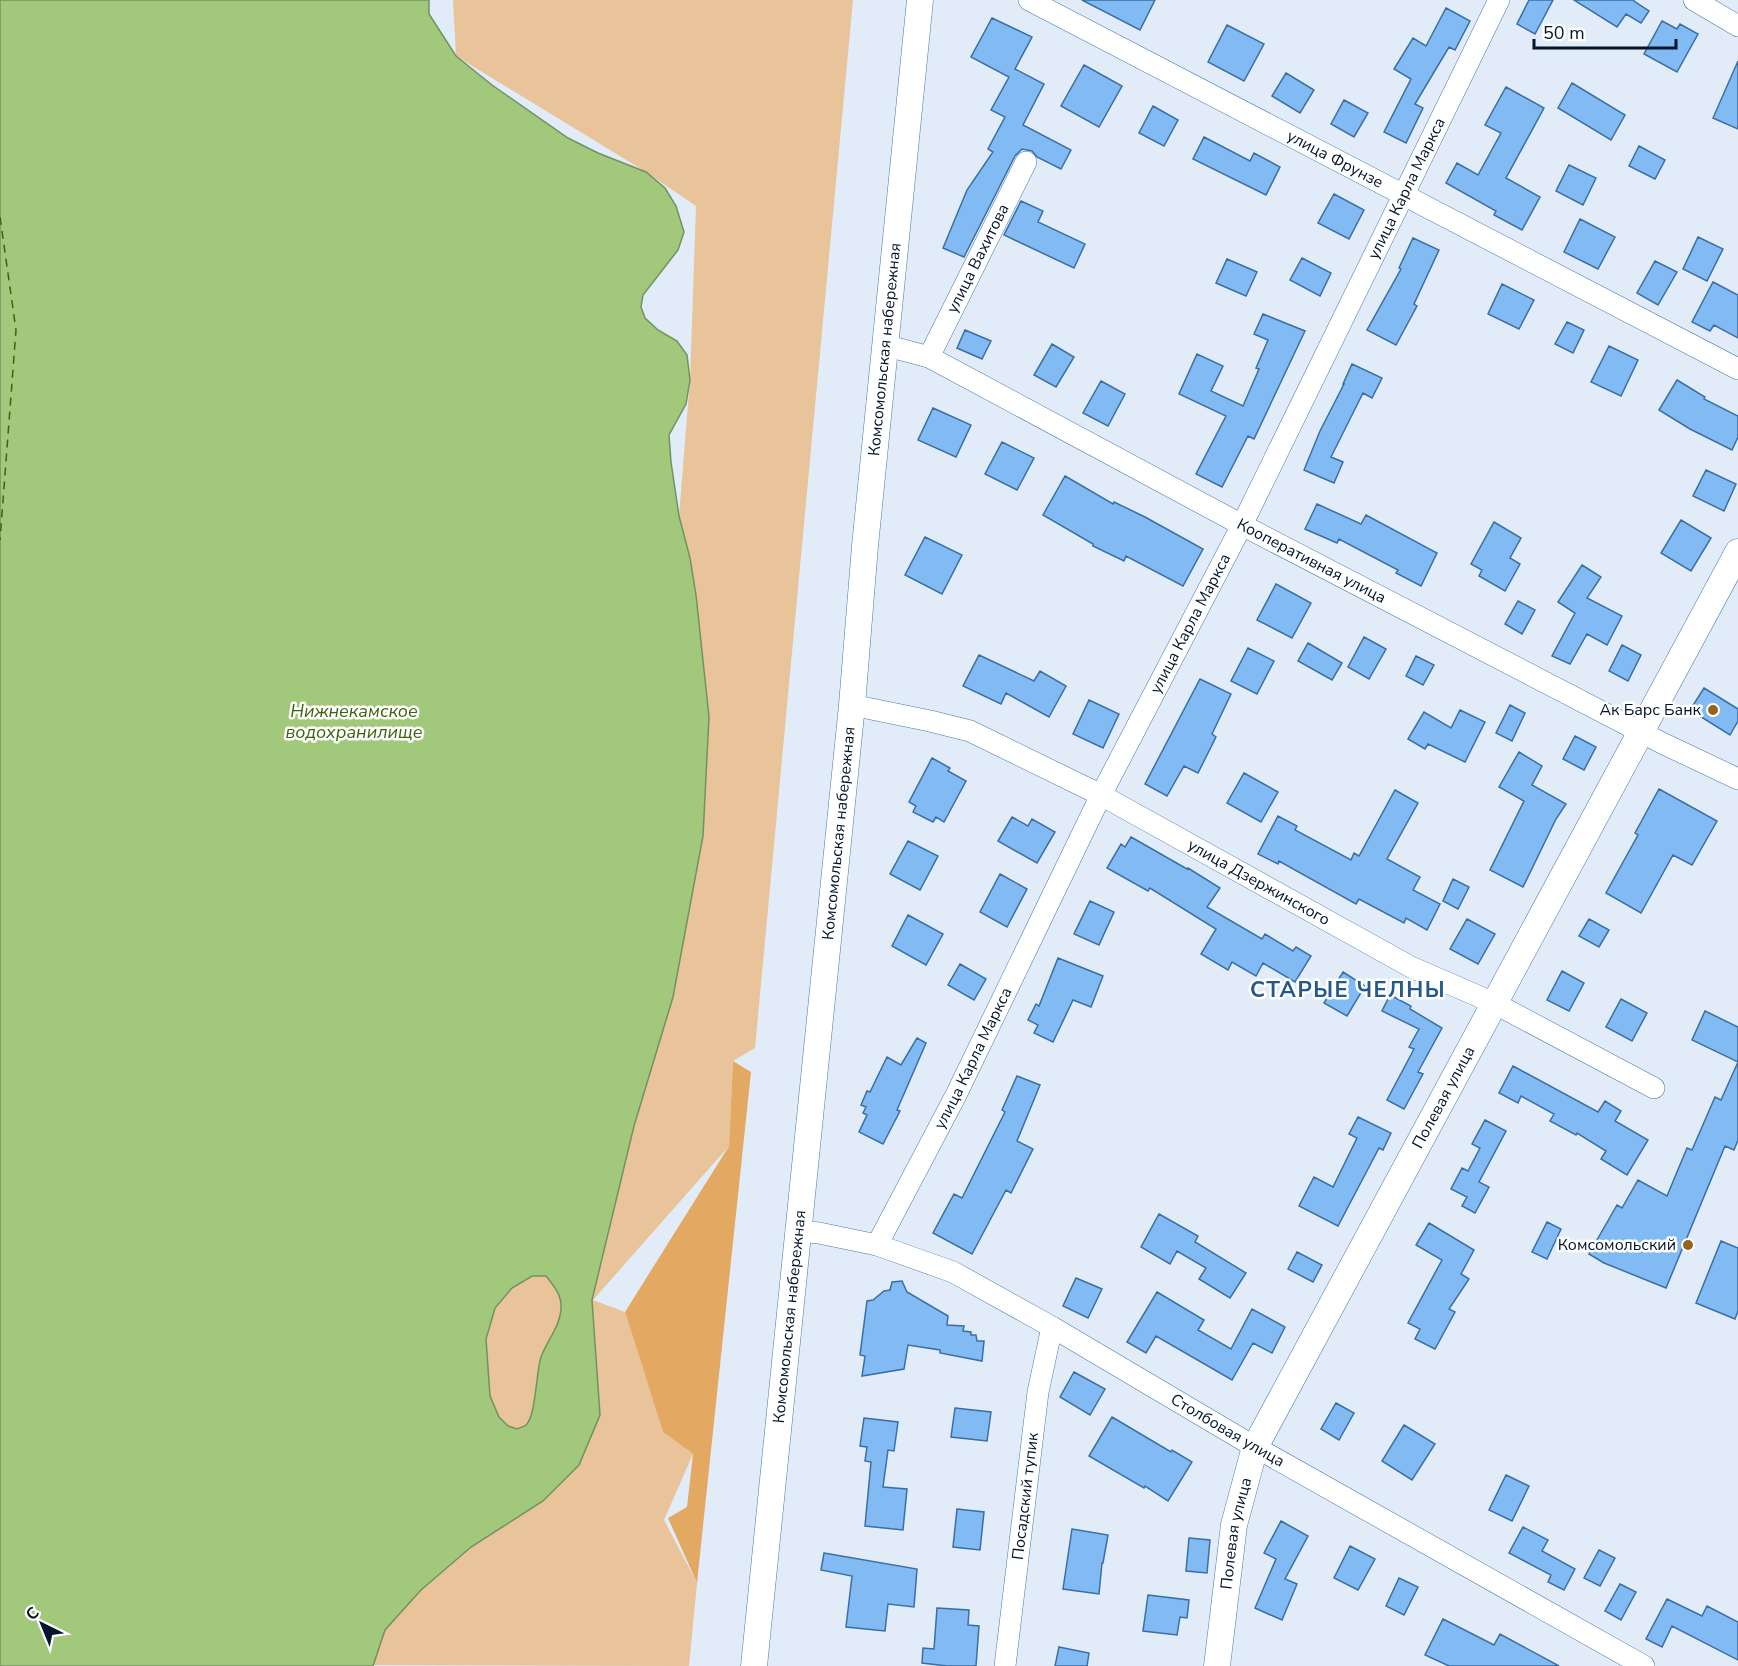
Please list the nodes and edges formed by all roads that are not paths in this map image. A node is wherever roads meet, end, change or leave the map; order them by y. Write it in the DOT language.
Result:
graph roads {
  1 [pos="920,0"];
  2 [pos="1029,0"];
  3 [pos="1499,0"];
  4 [pos="1694,0"];
  5 [pos="1738,26"];
  6 [pos="1026,162"];
  7 [pos="1403,194"];
  8 [pos="884,345"];
  9 [pos="929,357"];
  10 [pos="1738,369"];
  11 [pos="1242,525"];
  12 [pos="1738,552"];
  13 [pos="852,705"];
  14 [pos="1642,732"];
  15 [pos="1738,779"];
  16 [pos="1101,795"];
  17 [pos="1494,1003"];
  18 [pos="1654,1088"];
  19 [pos="799,1231"];
  20 [pos="877,1245"];
  21 [pos="1052,1327"];
  22 [pos="1255,1447"];
  23 [pos="754,1666"];
  24 [pos="1005,1666"];
  25 [pos="1217,1666"];
  26 [pos="1644,1666"];
  1 -- 8 [label="street, Комсомольская набережная"];
  2 -- 7 [label="street, улица Фрунзе"];
  3 -- 7 [label="street, улица Карла Маркса"];
  4 -- 5 [label="street"];
  6 -- 9 [label="street, улица Вахитова"];
  7 -- 10 [label="street, улица Фрунзе"];
  7 -- 11 [label="street, улица Карла Маркса"];
  8 -- 9 [label="street, Кооперативная улица"];
  8 -- 13 [label="street, Комсомольская набережная"];
  9 -- 11 [label="street, Кооперативная улица"];
  11 -- 14 [label="street, Кооперативная улица"];
  11 -- 16 [label="street, улица Карла Маркса"];
  12 -- 14 [label="street, Полевая улица"];
  13 -- 16 [label="street, улица Дзержинского"];
  13 -- 19 [label="street, Комсомольская набережная"];
  14 -- 15 [label="street, Кооперативная улица"];
  14 -- 17 [label="street, Полевая улица"];
  16 -- 17 [label="street, улица Дзержинского"];
  16 -- 20 [label="street, улица Карла Маркса"];
  17 -- 18 [label="street, улица Дзержинского"];
  17 -- 22 [label="street, Полевая улица"];
  19 -- 20 [label="street, Столбовая улица"];
  19 -- 23 [label="street, Комсомольская набережная"];
  20 -- 21 [label="street, Столбовая улица"];
  21 -- 22 [label="street, Столбовая улица"];
  21 -- 24 [label="street, Посадский тупик"];
  22 -- 25 [label="street, Полевая улица"];
  22 -- 26 [label="street, Столбовая улица"];
}
